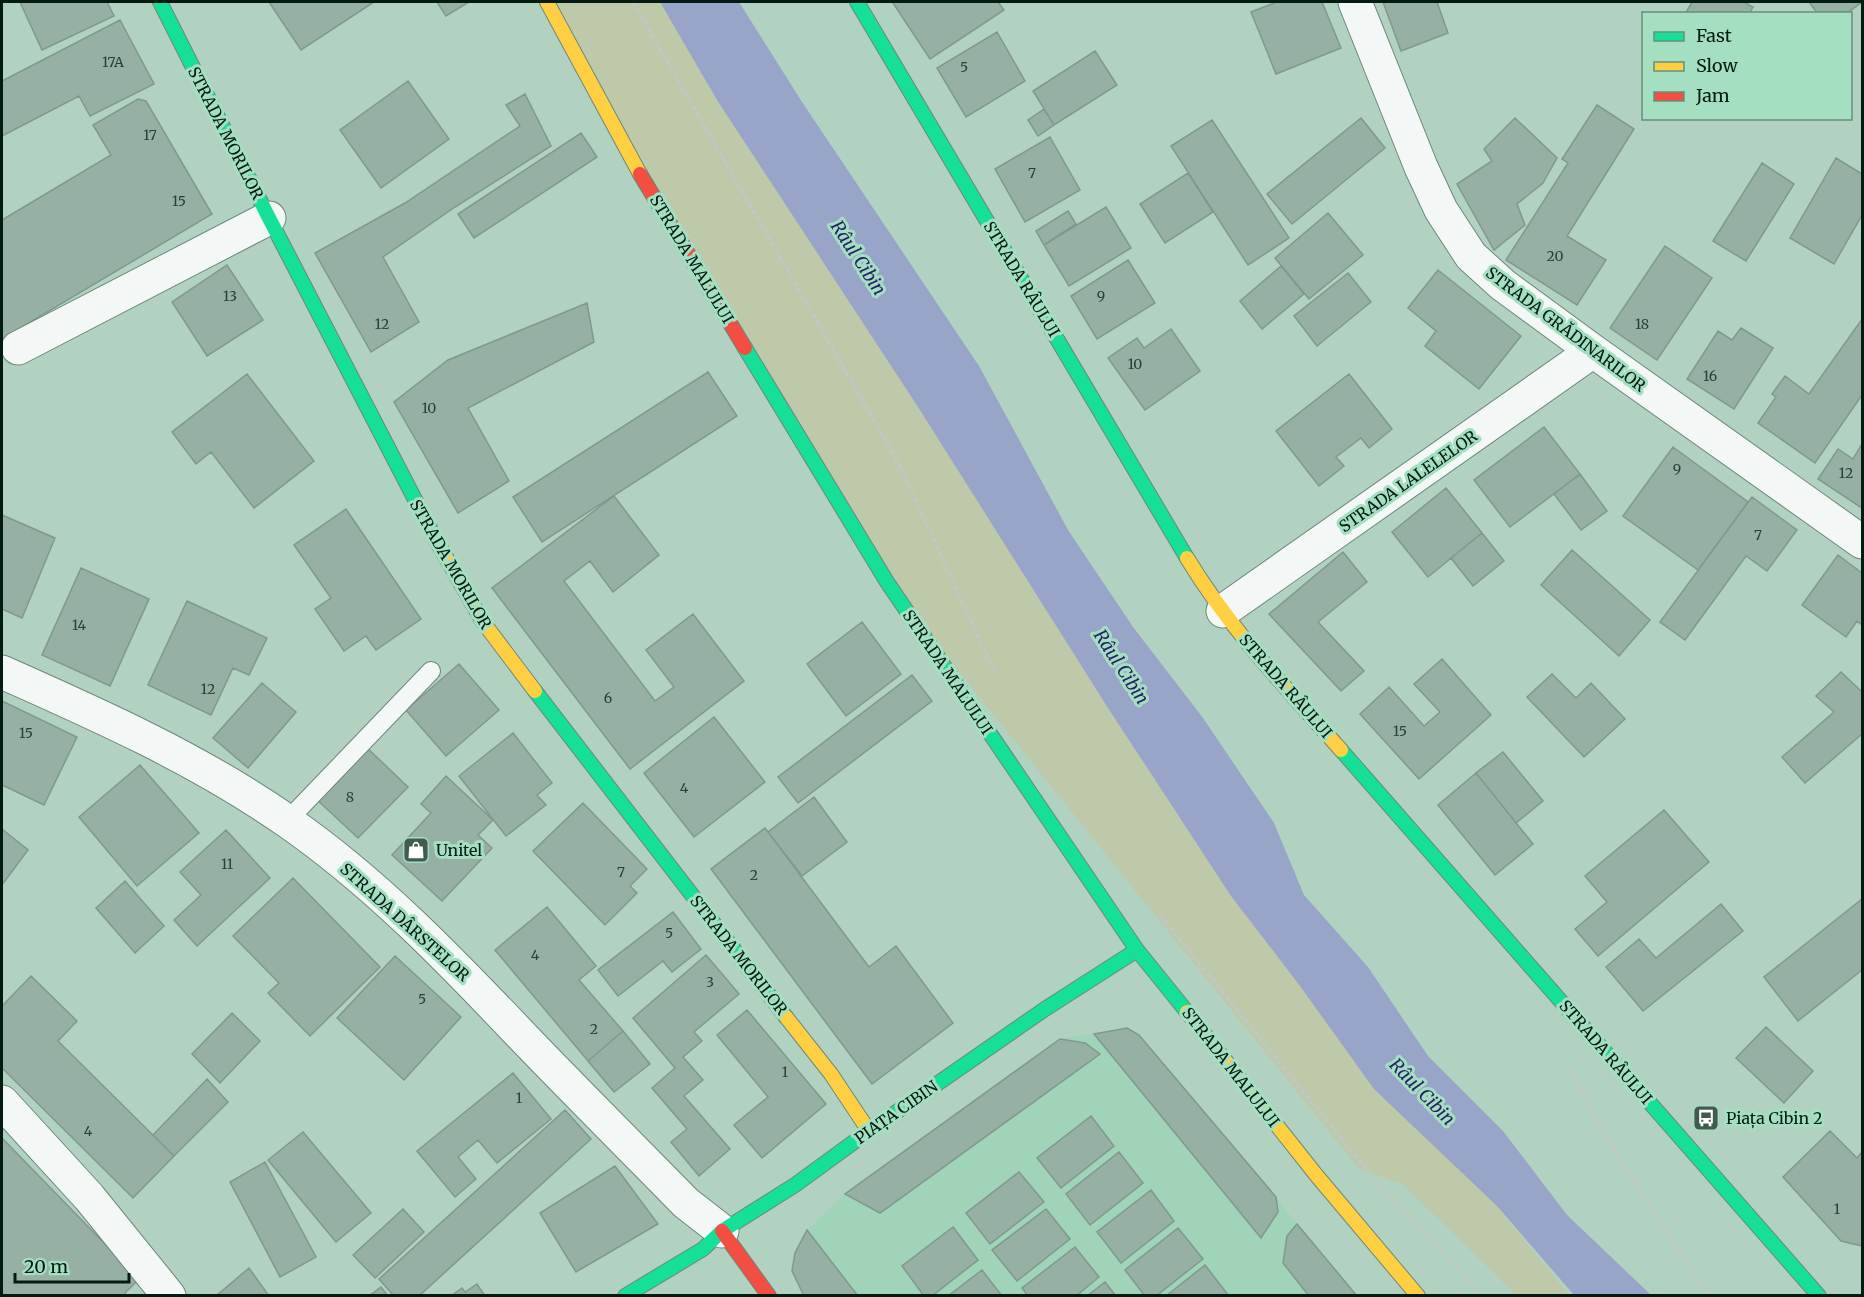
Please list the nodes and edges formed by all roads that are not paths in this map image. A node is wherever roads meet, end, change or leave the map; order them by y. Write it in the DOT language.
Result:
graph roads {
  1 [pos="160,2"];
  2 [pos="548,2"];
  3 [pos="857,2"];
  4 [pos="1355,2"];
  5 [pos="269,218"];
  6 [pos="18,348"];
  7 [pos="1593,351"];
  8 [pos="1863,542"];
  9 [pos="1223,611"];
  10 [pos="431,671"];
  11 [pos="2,672"];
  12 [pos="287,821"];
  13 [pos="1137,950"];
  14 [pos="2,1102"];
  15 [pos="868,1131"];
  16 [pos="722,1232"];
  17 [pos="169,1296"];
  18 [pos="625,1296"];
  19 [pos="769,1296"];
  20 [pos="1418,1296"];
  21 [pos="1819,1296"];
  1 -- 5 [label="main road, STRADA MORILOR"];
  2 -- 13 [label="main road, STRADA MALULUI"];
  3 -- 9 [label="main road, STRADA RÂULUI"];
  4 -- 7 [label="street, STRADA GRĂDINARILOR"];
  5 -- 6 [label="street"];
  5 -- 15 [label="main road, STRADA MORILOR"];
  7 -- 8 [label="street, STRADA GRĂDINARILOR"];
  7 -- 9 [label="street, STRADA LALELELOR"];
  9 -- 21 [label="main road, STRADA RÂULUI"];
  10 -- 12 [label="lane"];
  11 -- 12 [label="street, STRADA DÂRSTELOR"];
  12 -- 16 [label="street, STRADA DÂRSTELOR"];
  13 -- 15 [label="main road, PIAȚA CIBIN"];
  13 -- 20 [label="main road, STRADA MALULUI"];
  14 -- 17 [label="street"];
  15 -- 16 [label="main road, PIAȚA CIBIN"];
  16 -- 18 [label="main road, PIAȚA CIBIN"];
  16 -- 19 [label="main road"];
}
